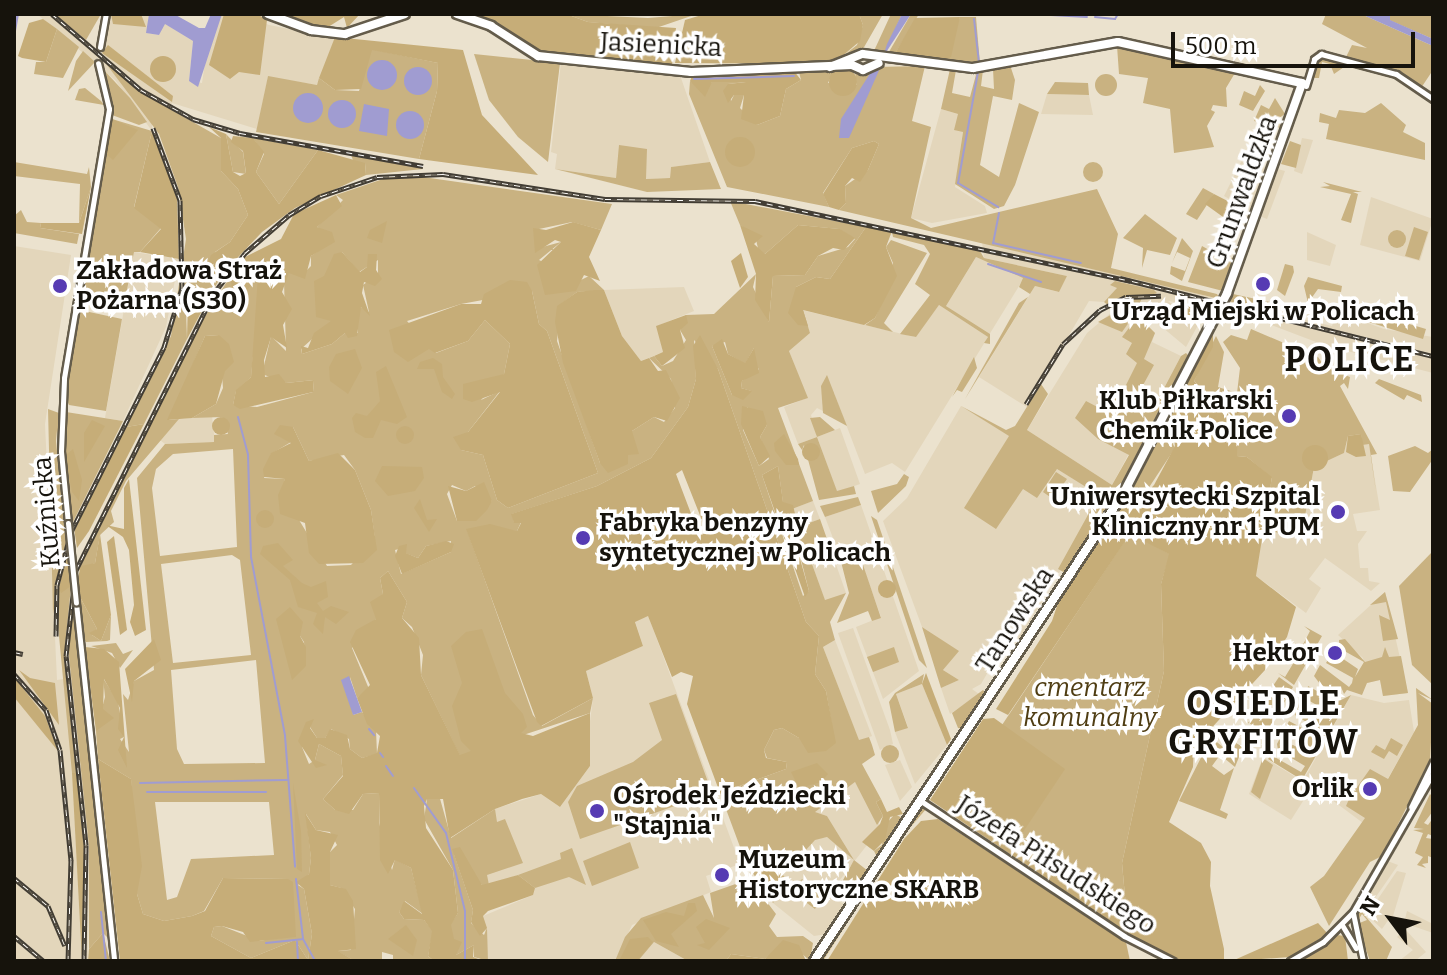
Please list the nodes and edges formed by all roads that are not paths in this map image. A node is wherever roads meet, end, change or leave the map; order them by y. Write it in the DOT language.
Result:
graph roads {
  1 [pos="106,14"];
  2 [pos="268,14"];
  3 [pos="405,14"];
  4 [pos="457,14"];
  5 [pos="100,47"];
  6 [pos="870,62"];
  7 [pos="98,63"];
  8 [pos="856,63"];
  9 [pos="1303,85"];
  10 [pos="1433,99"];
  11 [pos="1229,289"];
  12 [pos="1433,762"];
  13 [pos="1433,773"];
  14 [pos="919,800"];
  15 [pos="1403,826"];
  16 [pos="1353,912"];
  17 [pos="1343,924"];
  18 [pos="1352,926"];
  19 [pos="114,961"];
  20 [pos="814,961"];
  21 [pos="1173,961"];
  22 [pos="1290,961"];
  23 [pos="1363,961"];
  1 -- 5 [label="street"];
  2 -- 3 [label="main road"];
  4 -- 8 [label="main road, Jasienicka"];
  6 -- 8 [label="main road"];
  6 -- 8 [label="main road"];
  6 -- 9 [label="main road"];
  7 -- 19 [label="street, Kuźnicka, bridge"];
  9 -- 10 [label="street, Grunwaldzka"];
  9 -- 11 [label="main road, Grunwaldzka"];
  11 -- 14 [label="main road, Tanowska"];
  12 -- 15 [label="street"];
  13 -- 15 [label="street"];
  14 -- 20 [label="main road, Tanowska"];
  14 -- 21 [label="street, Józefa Piłsudskiego"];
  15 -- 16 [label="street"];
  16 -- 17 [label="street"];
  16 -- 18 [label="street"];
  17 -- 18 [label="street"];
  17 -- 22 [label="street"];
  17 -- 23 [label="street"];
  18 -- 23 [label="street"];
}
